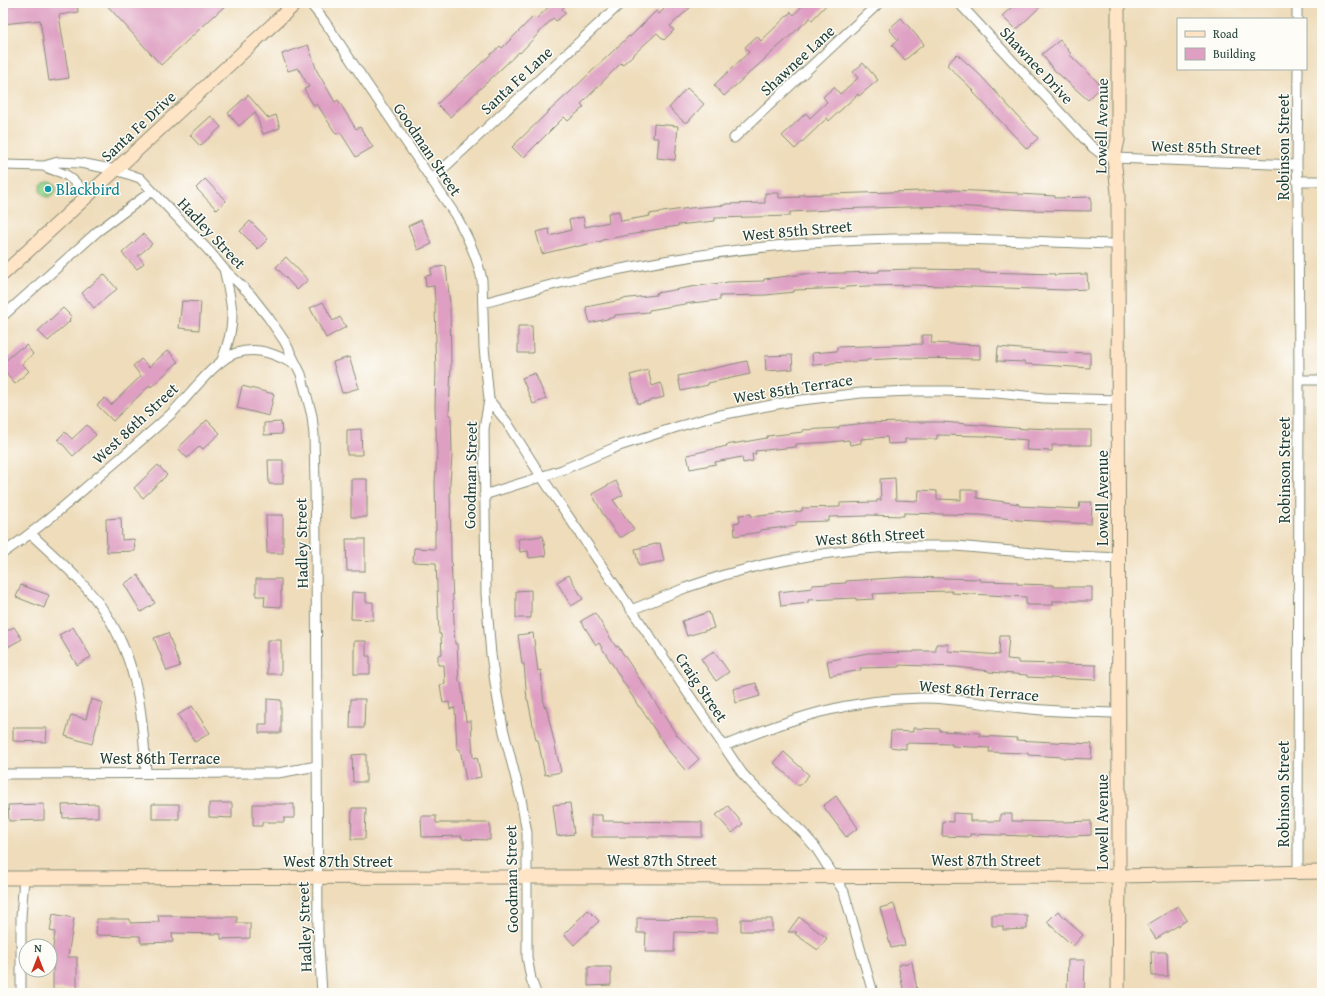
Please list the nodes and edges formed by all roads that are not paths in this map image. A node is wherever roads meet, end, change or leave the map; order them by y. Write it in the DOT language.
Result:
graph roads {
  1 [pos="296,3"];
  2 [pos="310,3"];
  3 [pos="621,3"];
  4 [pos="879,3"];
  5 [pos="959,3"];
  6 [pos="1118,3"];
  7 [pos="1297,3"];
  8 [pos="1297,18"];
  9 [pos="1298,70"];
  10 [pos="734,138"];
  11 [pos="1114,158"];
  12 [pos="3,165"];
  13 [pos="1297,165"];
  14 [pos="44,166"];
  15 [pos="116,170"];
  16 [pos="431,180"];
  17 [pos="1297,181"];
  18 [pos="1322,181"];
  19 [pos="152,191"];
  20 [pos="88,196"];
  21 [pos="1118,244"];
  22 [pos="224,269"];
  23 [pos="3,274"];
  24 [pos="483,303"];
  25 [pos="3,316"];
  26 [pos="222,360"];
  27 [pos="296,365"];
  28 [pos="1299,380"];
  29 [pos="1322,380"];
  30 [pos="489,400"];
  31 [pos="1119,400"];
  32 [pos="541,476"];
  33 [pos="484,495"];
  34 [pos="31,534"];
  35 [pos="3,553"];
  36 [pos="1119,558"];
  37 [pos="631,610"];
  38 [pos="1119,713"];
  39 [pos="724,746"];
  40 [pos="317,766"];
  41 [pos="146,773"];
  42 [pos="3,774"];
  43 [pos="1298,872"];
  44 [pos="1322,872"];
  45 [pos="1119,876"];
  46 [pos="527,877"];
  47 [pos="834,877"];
  48 [pos="3,878"];
  49 [pos="24,878"];
  50 [pos="317,878"];
  51 [pos="21,993"];
  52 [pos="322,993"];
  53 [pos="536,993"];
  54 [pos="873,993"];
  55 [pos="1118,993"];
  1 -- 15 [label="street, Santa Fe Drive"];
  2 -- 16 [label="street, Goodman Street"];
  3 -- 16 [label="street, Santa Fe Lane"];
  4 -- 10 [label="street, Shawnee Lane"];
  5 -- 11 [label="street, Shawnee Drive"];
  6 -- 11 [label="street, Lowell Avenue"];
  7 -- 8 [label="street"];
  9 -- 13 [label="street, Robinson Street"];
  11 -- 13 [label="street, West 85th Street"];
  11 -- 21 [label="street, Lowell Avenue"];
  12 -- 14 [label="street"];
  13 -- 17 [label="street, Robinson Street"];
  14 -- 15 [label="street"];
  14 -- 20 [label="street"];
  15 -- 19 [label="street, Hadley Street"];
  15 -- 20 [label="street, Santa Fe Drive"];
  16 -- 24 [label="street, Goodman Street"];
  17 -- 18 [label="street"];
  17 -- 28 [label="street, Robinson Street"];
  19 -- 22 [label="street, Hadley Street"];
  19 -- 25 [label="street"];
  20 -- 23 [label="street, Santa Fe Drive"];
  21 -- 24 [label="street, West 85th Street"];
  21 -- 31 [label="street, Lowell Avenue"];
  22 -- 26 [label="street"];
  22 -- 27 [label="street, Hadley Street"];
  24 -- 30 [label="street, Goodman Street"];
  26 -- 27 [label="street, West 86th Street"];
  26 -- 34 [label="street, West 86th Street"];
  27 -- 40 [label="street, Hadley Street"];
  28 -- 29 [label="street"];
  28 -- 43 [label="street, Robinson Street"];
  30 -- 32 [label="street, Craig Street"];
  30 -- 33 [label="street, Goodman Street"];
  31 -- 32 [label="street, West 85th Terrace"];
  31 -- 36 [label="street, Lowell Avenue"];
  32 -- 33 [label="street, West 85th Terrace"];
  32 -- 37 [label="street, Craig Street"];
  33 -- 46 [label="street, Goodman Street"];
  34 -- 35 [label="street, West 86th Street"];
  34 -- 41 [label="street"];
  36 -- 37 [label="street, West 86th Street"];
  36 -- 38 [label="street, Lowell Avenue"];
  37 -- 39 [label="street, Craig Street"];
  38 -- 39 [label="street, West 86th Terrace"];
  38 -- 45 [label="street, Lowell Avenue"];
  39 -- 47 [label="street, Craig Street"];
  40 -- 41 [label="street, West 86th Terrace"];
  40 -- 50 [label="street, Hadley Street"];
  41 -- 42 [label="street, West 86th Terrace"];
  43 -- 44 [label="street, West 87th Street"];
  43 -- 45 [label="street, West 87th Street"];
  45 -- 47 [label="street, West 87th Street"];
  45 -- 55 [label="street, Lowell Avenue"];
  46 -- 47 [label="street, West 87th Street"];
  46 -- 50 [label="street, West 87th Street"];
  46 -- 53 [label="street, Goodman Street"];
  47 -- 54 [label="street, Craig Street"];
  48 -- 49 [label="street, West 87th Street"];
  49 -- 50 [label="street, West 87th Street"];
  49 -- 51 [label="street"];
  50 -- 52 [label="street, Hadley Street"];
}
